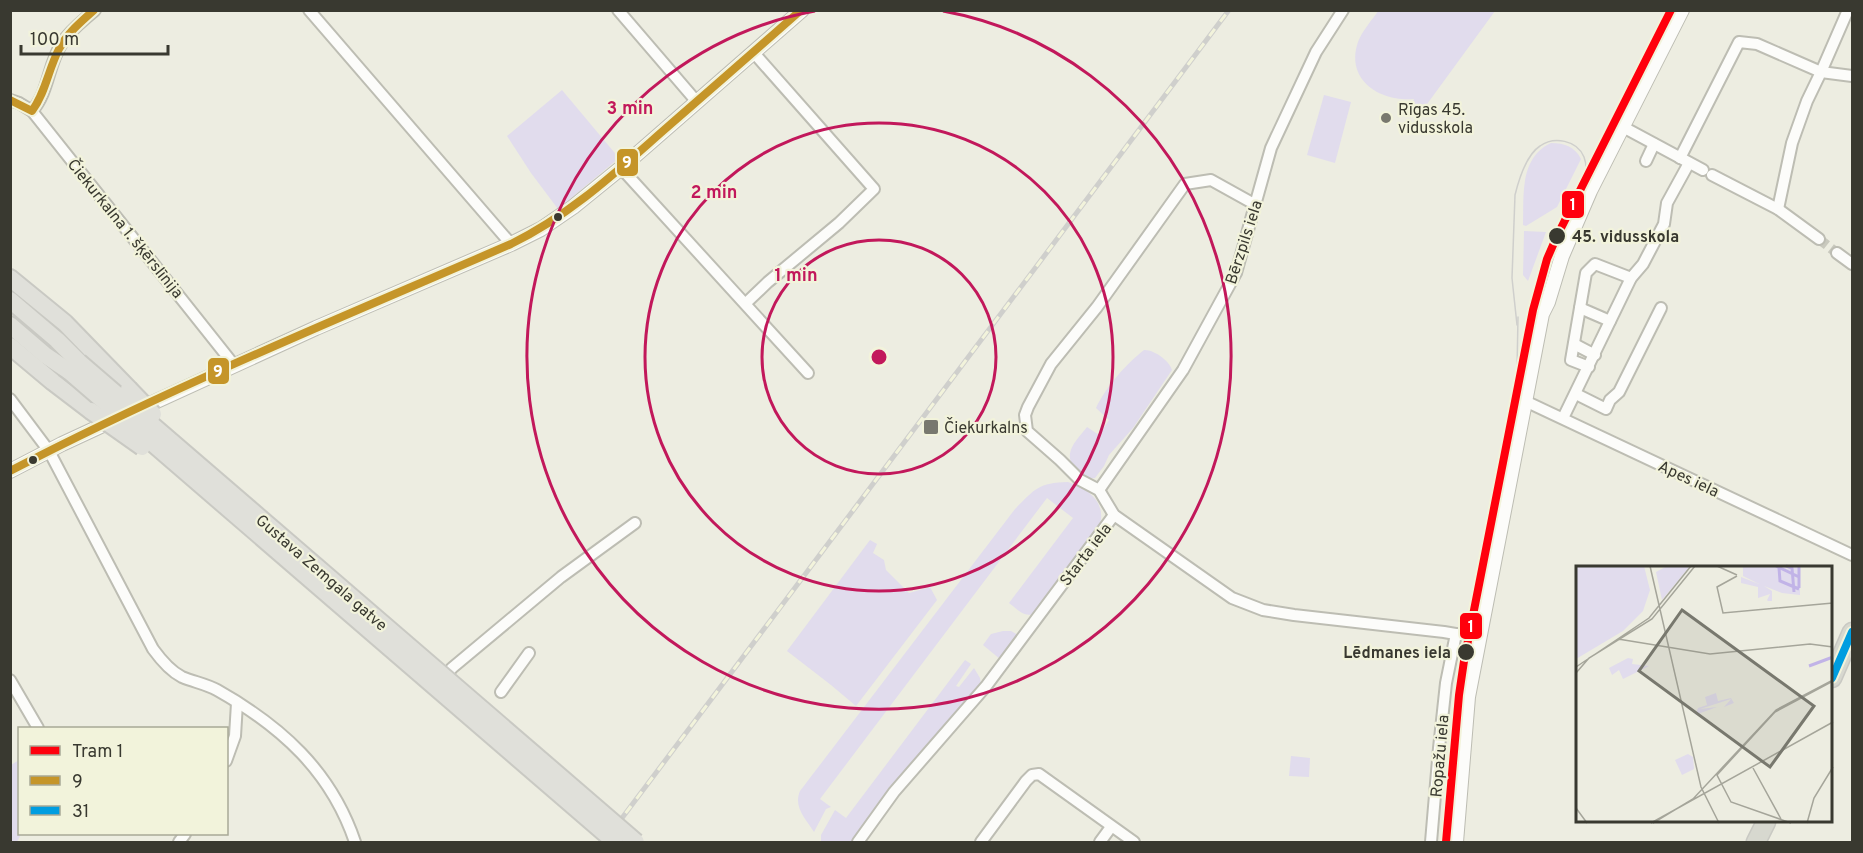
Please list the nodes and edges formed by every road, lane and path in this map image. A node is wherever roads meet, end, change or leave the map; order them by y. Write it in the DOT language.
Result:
graph roads {
  1 [pos="95,10"];
  2 [pos="309,10"];
  3 [pos="618,10"];
  4 [pos="802,10"];
  5 [pos="1343,10"];
  6 [pos="1682,10"];
  7 [pos="1845,12"];
  8 [pos="754,52"];
  9 [pos="1821,72"];
  10 [pos="1852,76"];
  11 [pos="10,100"];
  12 [pos="697,102"];
  13 [pos="32,111"];
  14 [pos="1623,128"];
  15 [pos="1654,144"];
  16 [pos="1685,160"];
  17 [pos="1646,161"];
  18 [pos="621,168"];
  19 [pos="1256,205"];
  20 [pos="1779,209"];
  21 [pos="1819,239"];
  22 [pos="511,244"];
  23 [pos="1837,253"];
  24 [pos="1852,264"];
  25 [pos="10,278"];
  26 [pos="1631,278"];
  27 [pos="10,300"];
  28 [pos="746,303"];
  29 [pos="1580,308"];
  30 [pos="1661,308"];
  31 [pos="1610,321"];
  32 [pos="10,325"];
  33 [pos="1574,344"];
  34 [pos="10,346"];
  35 [pos="1595,355"];
  36 [pos="234,365"];
  37 [pos="1589,367"];
  38 [pos="808,373"];
  39 [pos="1576,393"];
  40 [pos="10,399"];
  41 [pos="1525,401"];
  42 [pos="1563,418"];
  43 [pos="49,451"];
  44 [pos="10,471"];
  45 [pos="1099,490"];
  46 [pos="221,494"];
  47 [pos="1114,515"];
  48 [pos="635,523"];
  49 [pos="1852,555"];
  50 [pos="1852,633"];
  51 [pos="1456,634"];
  52 [pos="1479,638"];
  53 [pos="529,653"];
  54 [pos="1833,676"];
  55 [pos="10,680"];
  56 [pos="432,692"];
  57 [pos="501,692"];
  58 [pos="237,703"];
  59 [pos="37,727"];
  60 [pos="228,755"];
  61 [pos="1766,823"];
  62 [pos="1111,827"];
  63 [pos="355,843"];
  64 [pos="615,843"];
  65 [pos="636,843"];
  66 [pos="858,843"];
  67 [pos="981,843"];
  68 [pos="1101,843"];
  69 [pos="1134,843"];
  70 [pos="1431,843"];
  71 [pos="1456,843"];
  72 [pos="1756,843"];
  1 -- 13 [label="street"];
  2 -- 22 [label="street"];
  3 -- 12 [label="street"];
  4 -- 8 [label="street"];
  5 -- 19 [label="street, Bērzpils iela"];
  6 -- 14 [label="street, Ropažu iela"];
  7 -- 9 [label="street"];
  8 -- 12 [label="street"];
  8 -- 28 [label="street"];
  9 -- 10 [label="street"];
  9 -- 16 [label="street"];
  9 -- 20 [label="street"];
  11 -- 13 [label="street, Čiekurkalna 1. šķērslīnija"];
  12 -- 18 [label="street"];
  13 -- 36 [label="street, Čiekurkalna 1. šķērslīnija"];
  14 -- 15 [label="street"];
  14 -- 41 [label="street, Ropažu iela"];
  15 -- 16 [label="street"];
  15 -- 17 [label="street"];
  16 -- 20 [label="street"];
  16 -- 26 [label="street"];
  18 -- 22 [label="street"];
  18 -- 28 [label="street"];
  19 -- 45 [label="street, Bērzpils iela"];
  19 -- 45 [label="street, Starta iela"];
  20 -- 21 [label="street"];
  22 -- 36 [label="street"];
  23 -- 24 [label="street"];
  25 -- 46 [label="main road, bridge"];
  26 -- 29 [label="street"];
  26 -- 31 [label="street"];
  27 -- 46 [label="main road, Gustava Zemgala gatve, bridge"];
  28 -- 38 [label="street"];
  29 -- 31 [label="street"];
  29 -- 33 [label="street"];
  30 -- 39 [label="street"];
  31 -- 35 [label="street"];
  32 -- 46 [label="main road, Gustava Zemgala gatve, bridge"];
  33 -- 35 [label="street"];
  33 -- 37 [label="street"];
  34 -- 46 [label="main road, bridge"];
  35 -- 37 [label="street"];
  36 -- 43 [label="street"];
  37 -- 39 [label="street"];
  39 -- 42 [label="street"];
  40 -- 43 [label="street"];
  41 -- 42 [label="street, Apes iela"];
  41 -- 52 [label="street, Ropažu iela"];
  42 -- 49 [label="street, Apes iela"];
  43 -- 44 [label="street"];
  43 -- 58 [label="street"];
  45 -- 47 [label="street, Starta iela"];
  46 -- 64 [label="main road, Gustava Zemgala gatve, bridge"];
  46 -- 65 [label="main road, Gustava Zemgala gatve, bridge"];
  47 -- 51 [label="street"];
  47 -- 66 [label="street, Starta iela"];
  48 -- 56 [label="street"];
  50 -- 54 [label="highway"];
  51 -- 52 [label="street"];
  51 -- 70 [label="street, Ropažu iela"];
  52 -- 71 [label="street, Ropažu iela"];
  53 -- 57 [label="street"];
  55 -- 59 [label="street"];
  58 -- 60 [label="street"];
  58 -- 63 [label="street"];
  61 -- 72 [label="highway"];
  62 -- 67 [label="street"];
  62 -- 68 [label="street"];
  62 -- 69 [label="street"];
}
